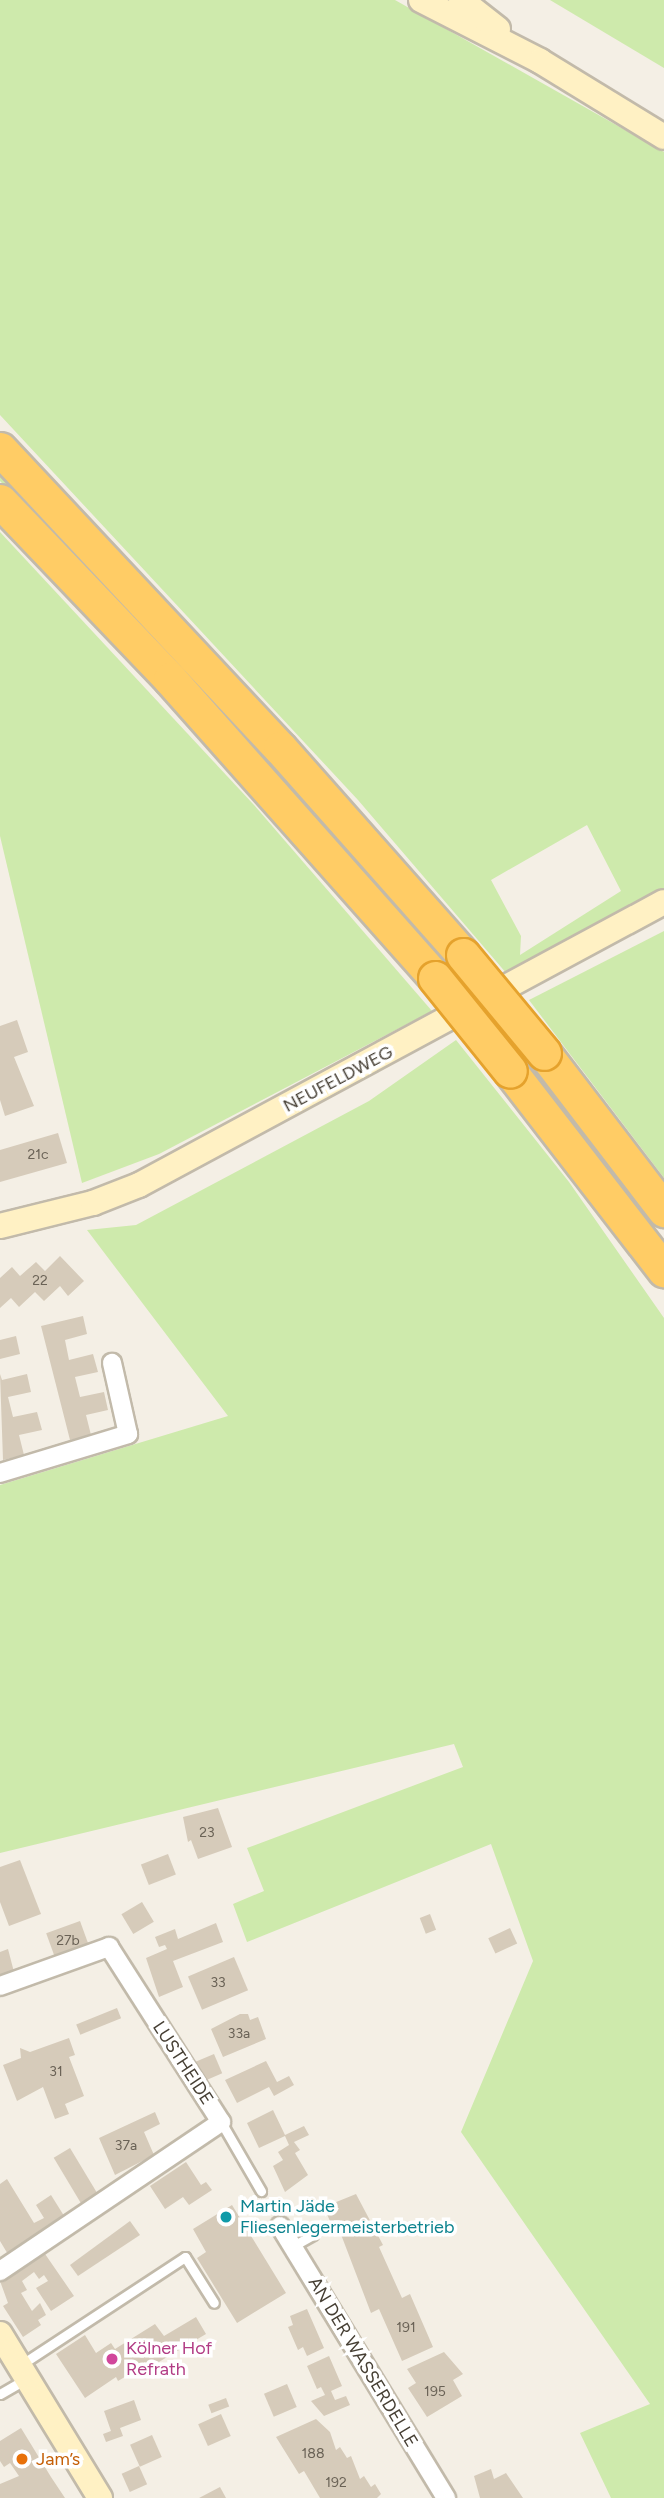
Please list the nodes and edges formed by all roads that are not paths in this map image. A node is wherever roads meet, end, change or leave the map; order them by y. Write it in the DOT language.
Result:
graph roads {
  1 [pos="421,0"];
  2 [pos="461,0"];
  3 [pos="540,61"];
  4 [pos="664,137"];
  5 [pos="0,449"];
  6 [pos="0,501"];
  7 [pos="664,902"];
  8 [pos="664,1210"];
  9 [pos="0,1226"];
  10 [pos="664,1269"];
  11 [pos="112,1363"];
  12 [pos="0,1473"];
  13 [pos="0,1986"];
  14 [pos="221,2122"];
  15 [pos="261,2191"];
  16 [pos="280,2226"];
  17 [pos="313,2235"];
  18 [pos="293,2246"];
  19 [pos="0,2271"];
  20 [pos="214,2303"];
  21 [pos="0,2334"];
  22 [pos="23,2371"];
  23 [pos="0,2394"];
  24 [pos="100,2498"];
  25 [pos="446,2498"];
  1 -- 3 [label="main road"];
  2 -- 3 [label="main road"];
  3 -- 4 [label="main road"];
  5 -- 8 [label="highway, bridge"];
  6 -- 10 [label="highway, bridge"];
  7 -- 9 [label="main road, NEUFELDWEG"];
  11 -- 12 [label="street"];
  13 -- 14 [label="street, LUSTHEIDE"];
  14 -- 15 [label="lane"];
  14 -- 19 [label="street, LUSTHEIDE"];
  16 -- 18 [label="street, AN DER WASSERDELLE"];
  17 -- 18 [label="lane"];
  18 -- 25 [label="street, AN DER WASSERDELLE"];
  20 -- 22 [label="lane"];
  21 -- 22 [label="main road"];
  22 -- 23 [label="lane"];
  22 -- 24 [label="main road"];
}
